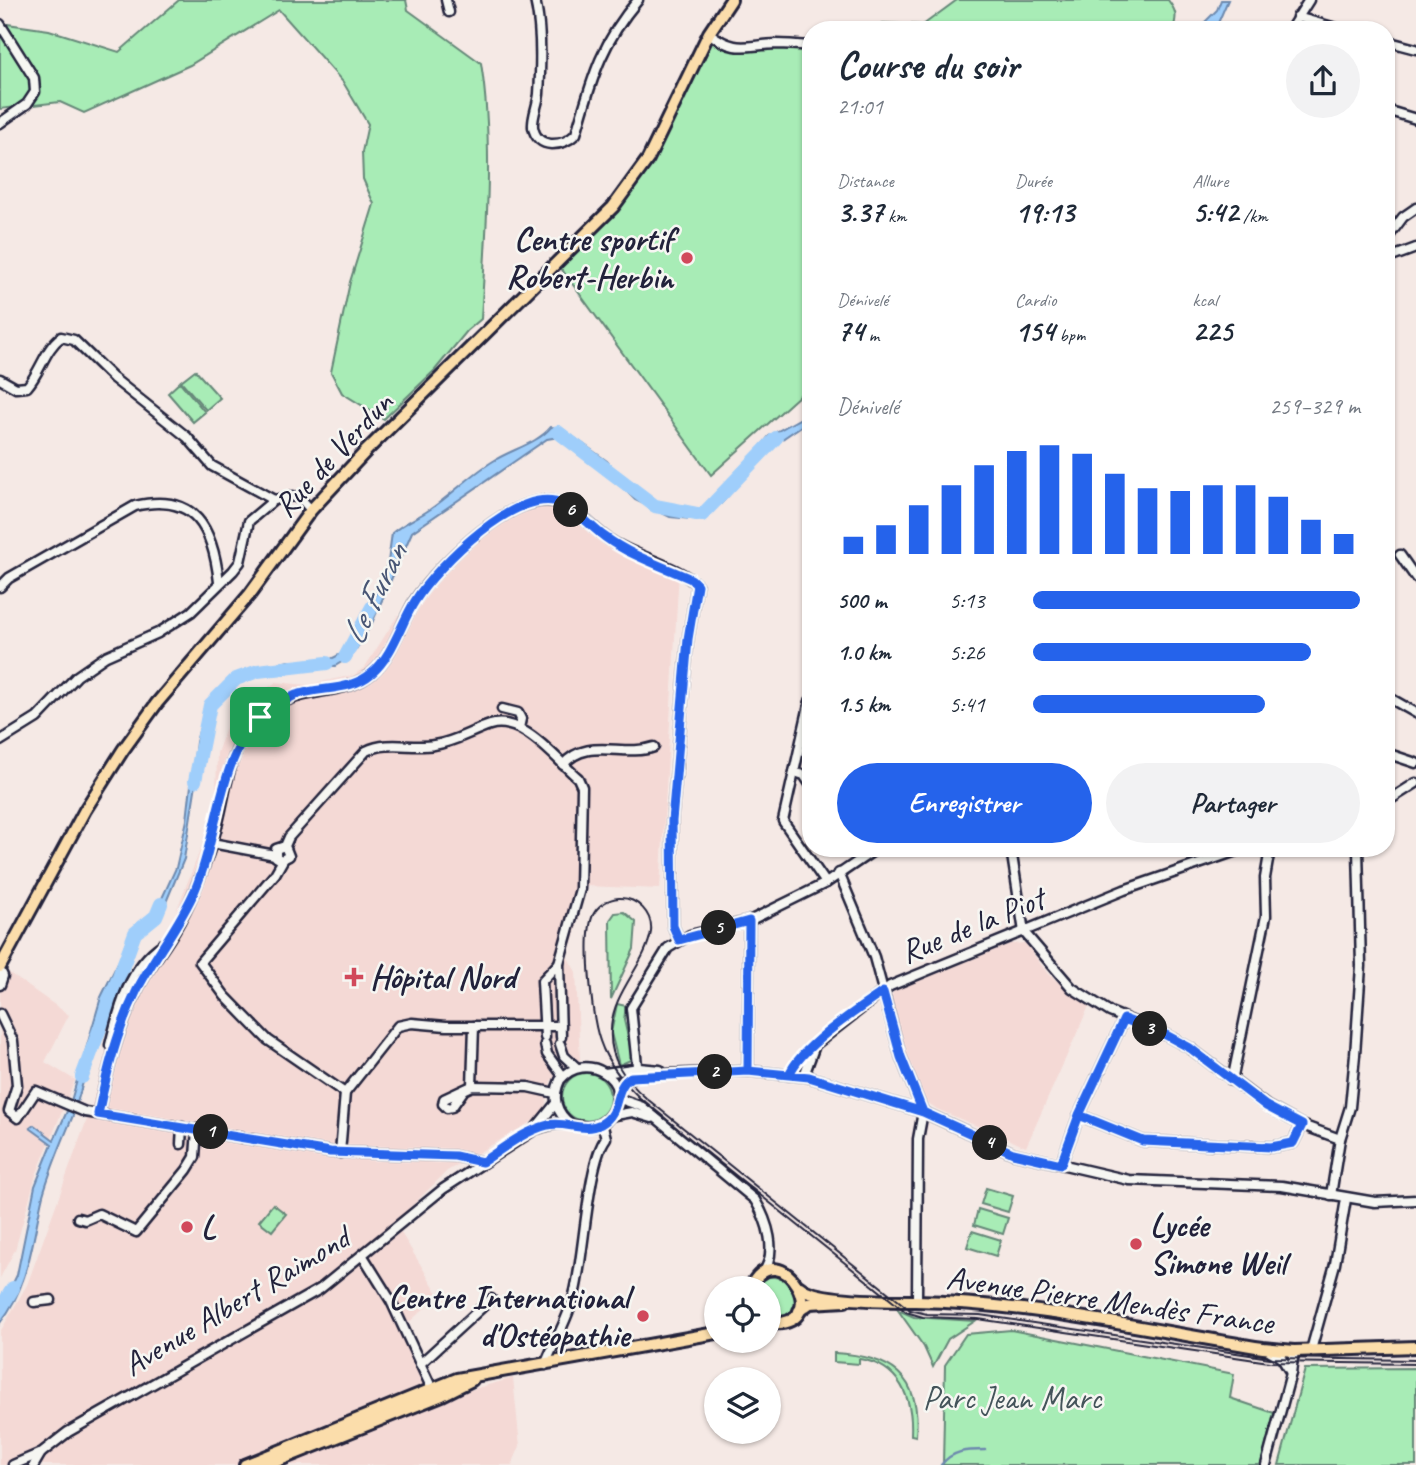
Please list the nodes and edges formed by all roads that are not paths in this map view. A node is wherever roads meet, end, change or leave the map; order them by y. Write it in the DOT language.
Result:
graph roads {
  1 [pos="446,0"];
  2 [pos="534,0"];
  3 [pos="638,0"];
  4 [pos="731,0"];
  5 [pos="1308,0"];
  6 [pos="449,12"];
  7 [pos="1297,17"];
  8 [pos="1295,21"];
  9 [pos="1311,21"];
  10 [pos="0,24"];
  11 [pos="709,33"];
  12 [pos="1395,43"];
  13 [pos="802,46"];
  14 [pos="1416,49"];
  15 [pos="1395,113"];
  16 [pos="1416,119"];
  17 [pos="0,123"];
  18 [pos="1416,208"];
  19 [pos="1395,228"];
  20 [pos="1416,248"];
  21 [pos="1395,256"];
  22 [pos="0,379"];
  23 [pos="274,500"];
  24 [pos="311,510"];
  25 [pos="1400,555"];
  26 [pos="1416,578"];
  27 [pos="219,582"];
  28 [pos="0,587"];
  29 [pos="1395,701"];
  30 [pos="502,709"];
  31 [pos="1416,713"];
  32 [pos="519,728"];
  33 [pos="802,736"];
  34 [pos="0,741"];
  35 [pos="654,747"];
  36 [pos="1395,756"];
  37 [pos="1416,763"];
  38 [pos="563,765"];
  39 [pos="794,772"];
  40 [pos="802,774"];
  41 [pos="1416,783"];
  42 [pos="1395,796"];
  43 [pos="212,842"];
  44 [pos="802,848"];
  45 [pos="808,857"];
  46 [pos="864,857"];
  47 [pos="1013,857"];
  48 [pos="1219,857"];
  49 [pos="1269,857"];
  50 [pos="1358,857"];
  51 [pos="279,858"];
  52 [pos="839,873"];
  53 [pos="826,883"];
  54 [pos="749,921"];
  55 [pos="1024,932"];
  56 [pos="679,940"];
  57 [pos="559,963"];
  58 [pos="0,969"];
  59 [pos="0,985"];
  60 [pos="883,992"];
  61 [pos="0,1014"];
  62 [pos="1124,1019"];
  63 [pos="474,1026"];
  64 [pos="544,1026"];
  65 [pos="561,1026"];
  66 [pos="815,1045"];
  67 [pos="576,1068"];
  68 [pos="639,1071"];
  69 [pos="748,1071"];
  70 [pos="606,1073"];
  71 [pos="789,1075"];
  72 [pos="563,1076"];
  73 [pos="809,1077"];
  74 [pos="1232,1082"];
  75 [pos="345,1093"];
  76 [pos="555,1093"];
  77 [pos="617,1095"];
  78 [pos="556,1103"];
  79 [pos="923,1112"];
  80 [pos="96,1114"];
  81 [pos="1079,1115"];
  82 [pos="610,1116"];
  83 [pos="655,1119"];
  84 [pos="571,1124"];
  85 [pos="598,1125"];
  86 [pos="1302,1125"];
  87 [pos="182,1127"];
  88 [pos="197,1129"];
  89 [pos="534,1130"];
  90 [pos="1340,1139"];
  91 [pos="181,1144"];
  92 [pos="340,1153"];
  93 [pos="482,1162"];
  94 [pos="1061,1164"];
  95 [pos="1331,1195"];
  96 [pos="1346,1199"];
  97 [pos="1416,1200"];
  98 [pos="78,1218"];
  99 [pos="771,1246"];
  100 [pos="363,1256"];
  101 [pos="785,1272"];
  102 [pos="760,1276"];
  103 [pos="800,1287"];
  104 [pos="491,1299"];
  105 [pos="51,1300"];
  106 [pos="857,1300"];
  107 [pos="917,1301"];
  108 [pos="34,1302"];
  109 [pos="799,1311"];
  110 [pos="781,1322"];
  111 [pos="703,1335"];
  112 [pos="1416,1347"];
  113 [pos="1263,1348"];
  114 [pos="1311,1350"];
  115 [pos="1294,1351"];
  116 [pos="420,1364"];
  117 [pos="545,1365"];
  118 [pos="1291,1373"];
  119 [pos="481,1376"];
  120 [pos="432,1389"];
  121 [pos="335,1438"];
  122 [pos="41,1453"];
  123 [pos="13,1465"];
  124 [pos="34,1465"];
  125 [pos="245,1465"];
  126 [pos="267,1465"];
  127 [pos="277,1465"];
  128 [pos="1266,1465"];
  1 -- 6 [label="street"];
  2 -- 3 [label="street"];
  4 -- 11 [label="main road, Rue de Verdun"];
  5 -- 7 [label="street"];
  7 -- 8 [label="street"];
  7 -- 9 [label="street"];
  10 -- 17 [label="street"];
  11 -- 13 [label="street"];
  11 -- 24 [label="main road, Rue de Verdun"];
  12 -- 14 [label="street"];
  15 -- 16 [label="street"];
  18 -- 19 [label="street"];
  20 -- 21 [label="street"];
  22 -- 23 [label="street"];
  23 -- 24 [label="street"];
  23 -- 27 [label="street"];
  24 -- 58 [label="main road, Rue de Verdun"];
  25 -- 26 [label="street"];
  27 -- 28 [label="street"];
  27 -- 34 [label="street"];
  29 -- 31 [label="street"];
  30 -- 32 [label="street"];
  32 -- 38 [label="street"];
  32 -- 51 [label="street"];
  33 -- 39 [label="street"];
  35 -- 38 [label="street"];
  36 -- 37 [label="street"];
  38 -- 57 [label="street"];
  39 -- 40 [label="street"];
  39 -- 44 [label="street"];
  41 -- 42 [label="street"];
  43 -- 51 [label="street"];
  43 -- 56 [label="street"];
  43 -- 80 [label="street"];
  45 -- 53 [label="street"];
  46 -- 52 [label="street"];
  47 -- 55 [label="street"];
  48 -- 55 [label="street, Rue de la Piot"];
  49 -- 74 [label="street"];
  50 -- 90 [label="street"];
  51 -- 75 [label="street"];
  52 -- 53 [label="street"];
  52 -- 60 [label="street"];
  53 -- 54 [label="street"];
  54 -- 56 [label="street"];
  54 -- 69 [label="street"];
  55 -- 60 [label="street, Rue de la Piot"];
  55 -- 62 [label="street"];
  56 -- 68 [label="street"];
  57 -- 64 [label="street"];
  57 -- 65 [label="street"];
  58 -- 59 [label="street"];
  60 -- 66 [label="street, Rue de la Piot"];
  60 -- 79 [label="street"];
  61 -- 80 [label="street"];
  62 -- 74 [label="street"];
  62 -- 81 [label="street"];
  63 -- 64 [label="street"];
  63 -- 75 [label="street"];
  63 -- 76 [label="street"];
  64 -- 65 [label="street"];
  64 -- 72 [label="street"];
  65 -- 67 [label="street"];
  66 -- 71 [label="street, Rue de la Piot"];
  66 -- 73 [label="street"];
  67 -- 70 [label="street"];
  67 -- 72 [label="street"];
  68 -- 69 [label="street"];
  68 -- 70 [label="street"];
  68 -- 77 [label="street"];
  69 -- 71 [label="street"];
  70 -- 77 [label="street"];
  71 -- 73 [label="street"];
  72 -- 76 [label="street"];
  73 -- 79 [label="street"];
  74 -- 86 [label="street"];
  75 -- 92 [label="street"];
  76 -- 78 [label="street"];
  77 -- 82 [label="street"];
  77 -- 83 [label="street"];
  78 -- 84 [label="street"];
  78 -- 89 [label="street, Avenue Albert Raimond"];
  79 -- 94 [label="street"];
  79 -- 107 [label="street"];
  80 -- 87 [label="street"];
  81 -- 86 [label="street"];
  81 -- 94 [label="street"];
  82 -- 83 [label="street"];
  82 -- 85 [label="street"];
  83 -- 99 [label="street"];
  84 -- 85 [label="street"];
  84 -- 89 [label="street, Avenue Albert Raimond"];
  85 -- 117 [label="street"];
  86 -- 90 [label="street"];
  87 -- 88 [label="street"];
  87 -- 91 [label="street"];
  88 -- 92 [label="street"];
  88 -- 98 [label="street"];
  89 -- 93 [label="street, Avenue Albert Raimond"];
  90 -- 95 [label="street"];
  92 -- 93 [label="street"];
  93 -- 100 [label="street, Avenue Albert Raimond"];
  94 -- 95 [label="street"];
  95 -- 96 [label="street"];
  96 -- 97 [label="street"];
  96 -- 114 [label="street"];
  99 -- 101 [label="street"];
  99 -- 102 [label="street"];
  100 -- 116 [label="street"];
  100 -- 122 [label="street, Avenue Albert Raimond"];
  101 -- 102 [label="main road"];
  101 -- 103 [label="main road"];
  103 -- 106 [label="main road, Avenue Pierre Mendès France"];
  103 -- 109 [label="main road"];
  104 -- 116 [label="street"];
  105 -- 108 [label="street"];
  106 -- 107 [label="main road, Avenue Pierre Mendès France"];
  106 -- 109 [label="main road"];
  107 -- 113 [label="main road, Avenue Pierre Mendès France"];
  109 -- 110 [label="main road"];
  111 -- 117 [label="main road"];
  112 -- 114 [label="main road, Avenue Pierre Mendès France"];
  113 -- 115 [label="main road, Avenue Pierre Mendès France"];
  113 -- 118 [label="street"];
  114 -- 115 [label="main road, Avenue Pierre Mendès France"];
  115 -- 118 [label="street"];
  116 -- 120 [label="street"];
  117 -- 119 [label="main road"];
  118 -- 128 [label="street"];
  119 -- 120 [label="main road"];
  119 -- 121 [label="main road"];
  120 -- 125 [label="main road"];
  121 -- 126 [label="main road"];
  121 -- 127 [label="main road"];
  122 -- 123 [label="street"];
  122 -- 124 [label="street, Avenue Albert Raimond"];
}
